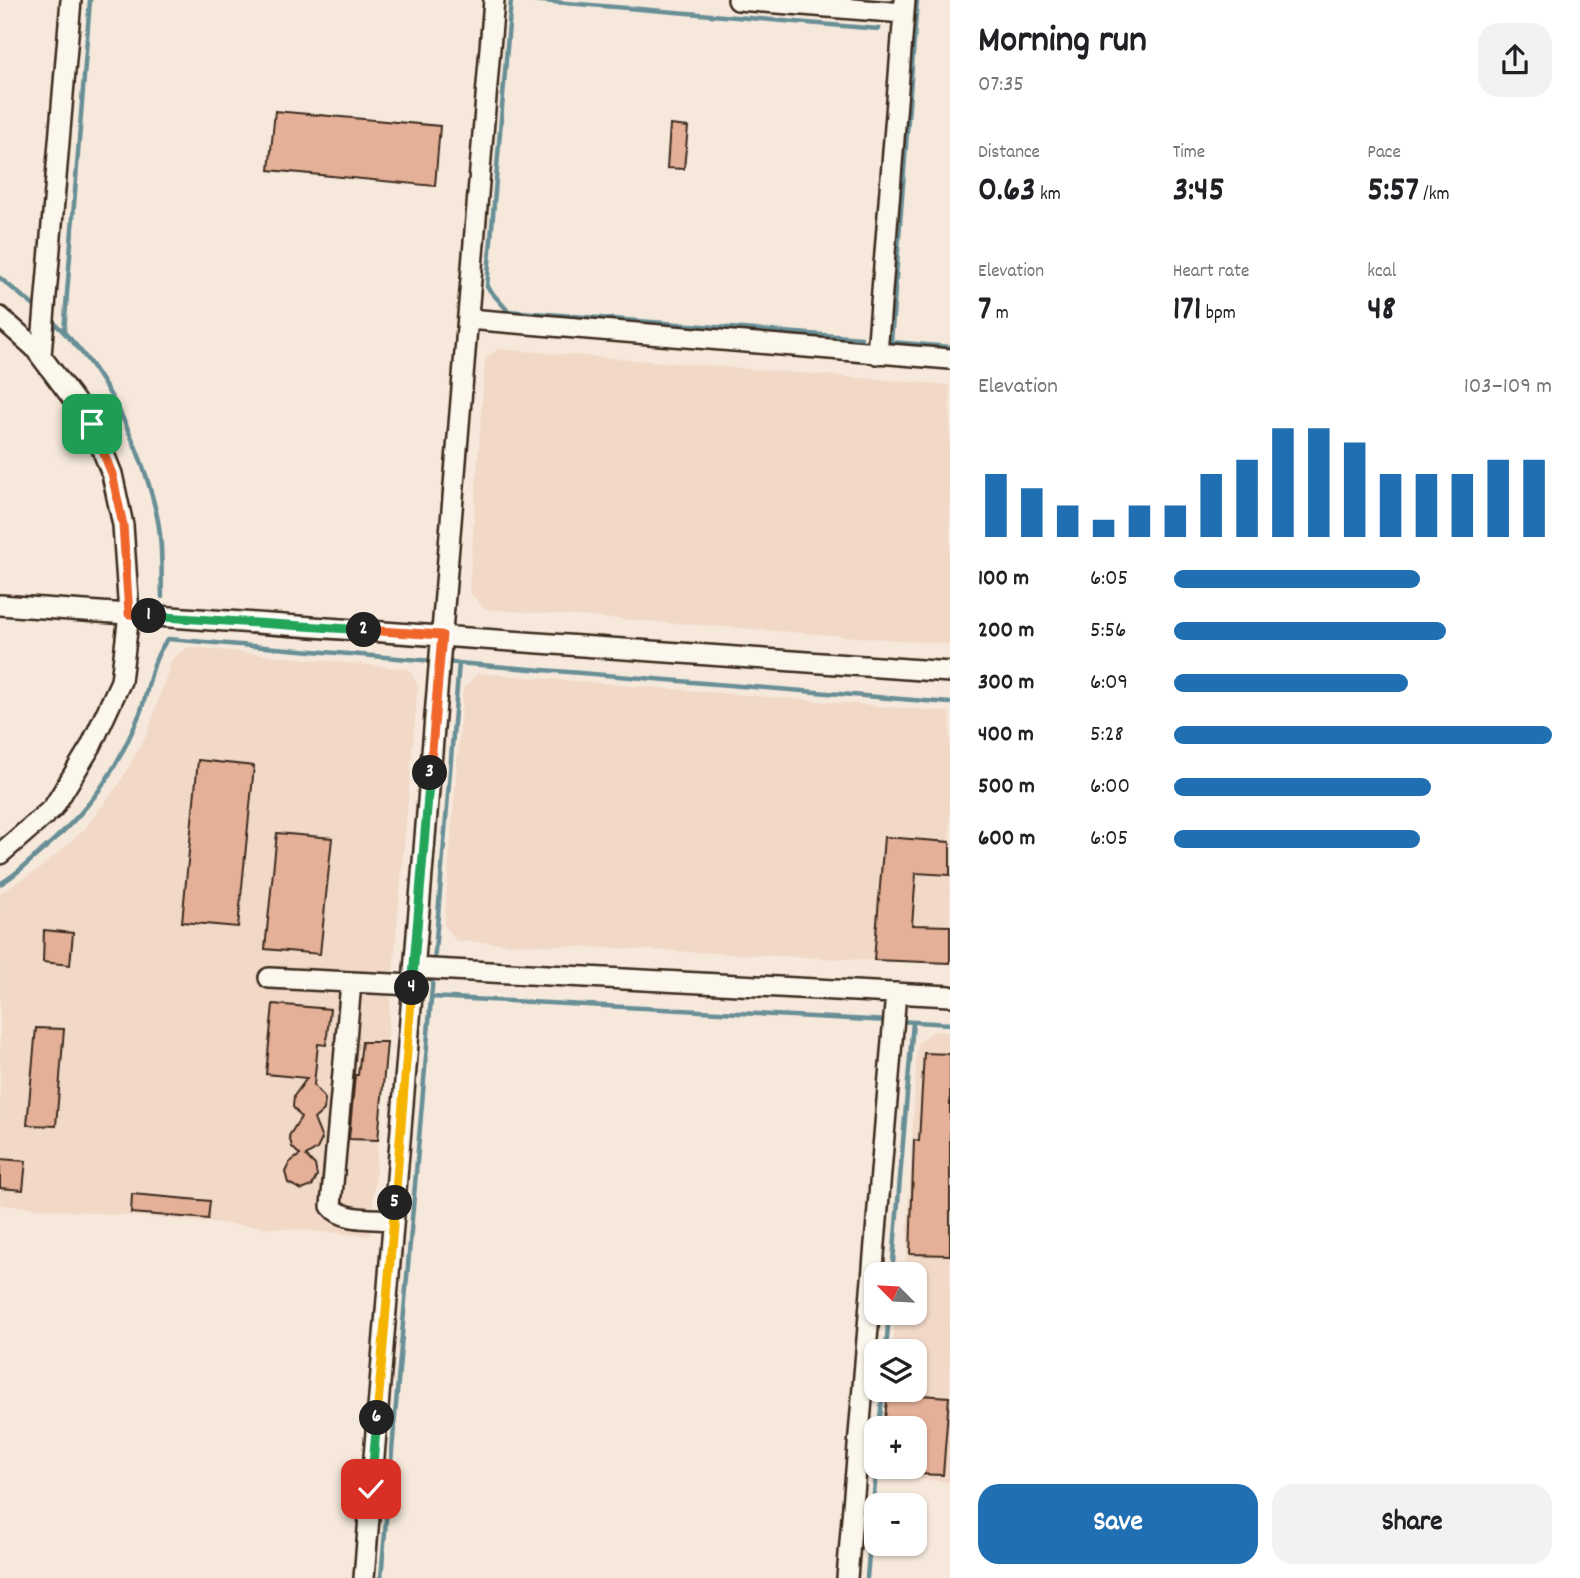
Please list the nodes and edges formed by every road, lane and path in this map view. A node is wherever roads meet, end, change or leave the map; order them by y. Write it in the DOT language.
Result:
graph roads {
  1 [pos="71,0"];
  2 [pos="494,0"];
  3 [pos="737,0"];
  4 [pos="905,6"];
  5 [pos="0,317"];
  6 [pos="468,320"];
  7 [pos="877,354"];
  8 [pos="41,355"];
  9 [pos="950,359"];
  10 [pos="0,606"];
  11 [pos="129,614"];
  12 [pos="442,635"];
  13 [pos="950,672"];
  14 [pos="0,855"];
  15 [pos="413,977"];
  16 [pos="269,978"];
  17 [pos="351,983"];
  18 [pos="896,993"];
  19 [pos="950,996"];
  20 [pos="393,1220"];
  21 [pos="364,1578"];
  22 [pos="847,1578"];
  1 -- 8 [label="lane"];
  2 -- 6 [label="lane"];
  3 -- 4 [label="lane"];
  4 -- 7 [label="lane"];
  5 -- 8 [label="lane"];
  6 -- 7 [label="lane"];
  6 -- 12 [label="lane"];
  7 -- 9 [label="lane"];
  8 -- 11 [label="lane"];
  10 -- 11 [label="lane"];
  11 -- 12 [label="lane"];
  11 -- 14 [label="lane"];
  12 -- 13 [label="lane"];
  12 -- 15 [label="lane"];
  15 -- 17 [label="lane"];
  15 -- 18 [label="lane"];
  15 -- 20 [label="lane"];
  16 -- 17 [label="lane"];
  17 -- 20 [label="lane"];
  18 -- 19 [label="lane"];
  18 -- 22 [label="lane"];
  20 -- 21 [label="lane"];
}
